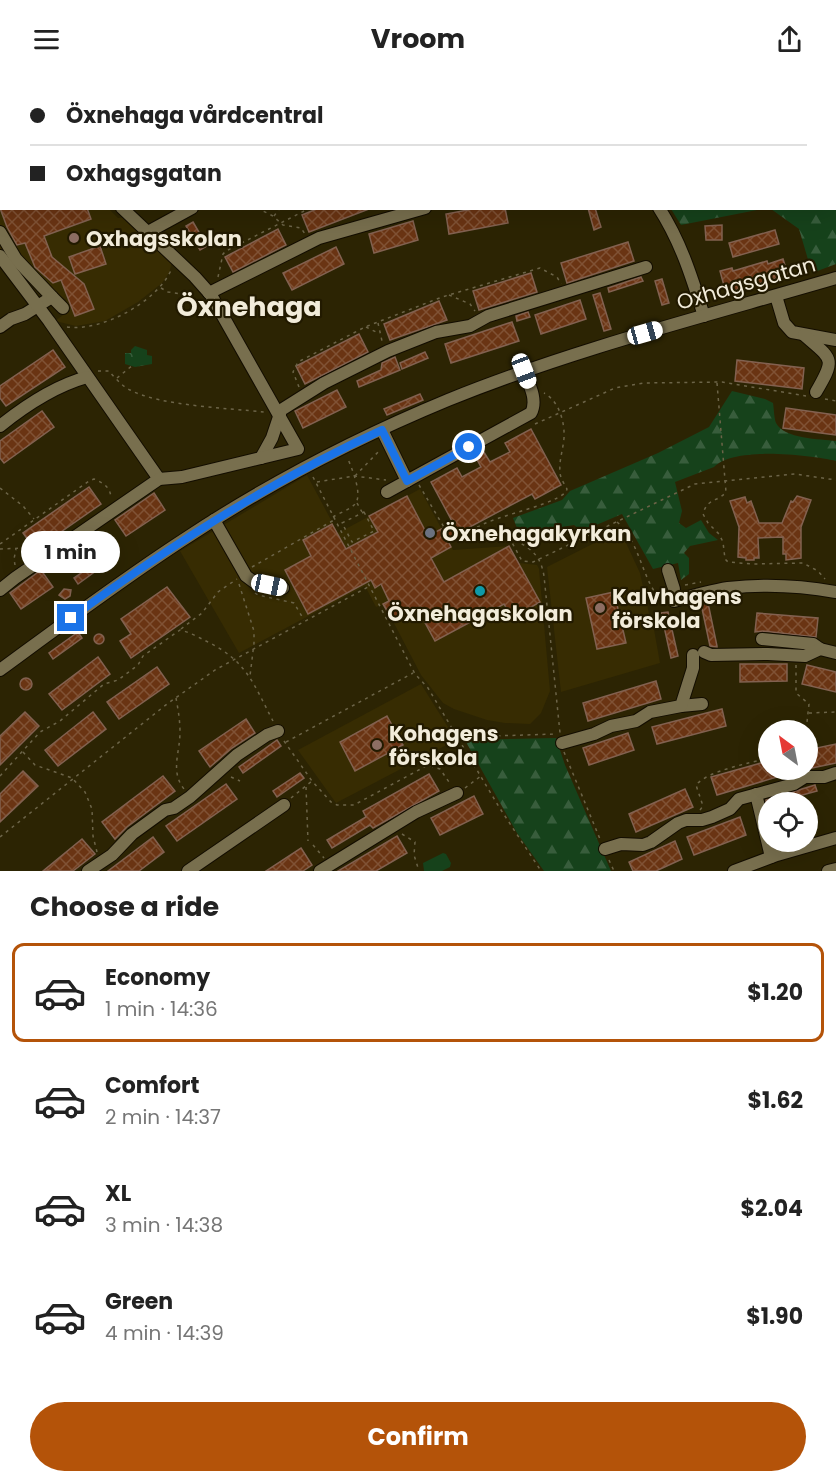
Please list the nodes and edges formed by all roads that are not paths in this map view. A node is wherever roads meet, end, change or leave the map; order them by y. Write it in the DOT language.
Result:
graph roads {
  1 [pos="124,210"];
  2 [pos="188,210"];
  3 [pos="418,210"];
  4 [pos="660,210"];
  5 [pos="0,232"];
  6 [pos="148,232"];
  7 [pos="0,255"];
  8 [pos="646,267"];
  9 [pos="836,278"];
  10 [pos="211,292"];
  11 [pos="776,296"];
  12 [pos="52,297"];
  13 [pos="38,306"];
  14 [pos="63,308"];
  15 [pos="704,316"];
  16 [pos="0,327"];
  17 [pos="803,334"];
  18 [pos="836,340"];
  19 [pos="524,371"];
  20 [pos="87,376"];
  21 [pos="817,396"];
  22 [pos="279,413"];
  23 [pos="0,426"];
  24 [pos="382,430"];
  25 [pos="261,458"];
  26 [pos="159,479"];
  27 [pos="405,482"];
  28 [pos="387,492"];
  29 [pos="214,520"];
  30 [pos="668,570"];
  31 [pos="283,588"];
  32 [pos="0,590"];
  33 [pos="834,592"];
  34 [pos="762,639"];
  35 [pos="819,649"];
  36 [pos="836,653"];
  37 [pos="0,670"];
  38 [pos="702,704"];
  39 [pos="681,706"];
  40 [pos="278,731"];
  41 [pos="562,743"];
  42 [pos="836,772"];
  43 [pos="457,793"];
  44 [pos="756,794"];
  45 [pos="284,805"];
  46 [pos="836,838"];
  47 [pos="604,849"];
  48 [pos="771,857"];
  49 [pos="325,868"];
  50 [pos="836,869"];
  51 [pos="88,871"];
  52 [pos="188,871"];
  53 [pos="734,871"];
  54 [pos="828,871"];
  1 -- 6 [label="street"];
  2 -- 6 [label="street"];
  3 -- 10 [label="street"];
  4 -- 15 [label="street"];
  5 -- 12 [label="street"];
  6 -- 10 [label="street"];
  7 -- 13 [label="street"];
  8 -- 22 [label="street"];
  9 -- 11 [label="street, Oxhagsgatan"];
  10 -- 22 [label="street"];
  11 -- 15 [label="street, Oxhagsgatan"];
  11 -- 17 [label="street"];
  12 -- 13 [label="street"];
  12 -- 14 [label="street"];
  13 -- 16 [label="street"];
  13 -- 20 [label="street"];
  15 -- 19 [label="street, Oxhagsgatan"];
  17 -- 18 [label="street"];
  17 -- 21 [label="street"];
  19 -- 24 [label="street, Oxhagsgatan"];
  19 -- 27 [label="street"];
  20 -- 23 [label="street"];
  20 -- 26 [label="street"];
  22 -- 25 [label="street"];
  22 -- 25 [label="street"];
  24 -- 27 [label="street"];
  24 -- 29 [label="street, Oxhagsgatan"];
  25 -- 26 [label="street"];
  26 -- 32 [label="street"];
  27 -- 28 [label="street"];
  29 -- 31 [label="street"];
  29 -- 37 [label="street, Oxhagsgatan"];
  30 -- 33 [label="street"];
  34 -- 35 [label="street"];
  35 -- 36 [label="street"];
  35 -- 39 [label="street"];
  38 -- 39 [label="street"];
  39 -- 41 [label="street"];
  40 -- 51 [label="street"];
  42 -- 44 [label="street"];
  43 -- 49 [label="street"];
  44 -- 47 [label="street"];
  44 -- 48 [label="street"];
  45 -- 52 [label="street"];
  46 -- 48 [label="street"];
  48 -- 53 [label="street"];
  50 -- 54 [label="street"];
}
